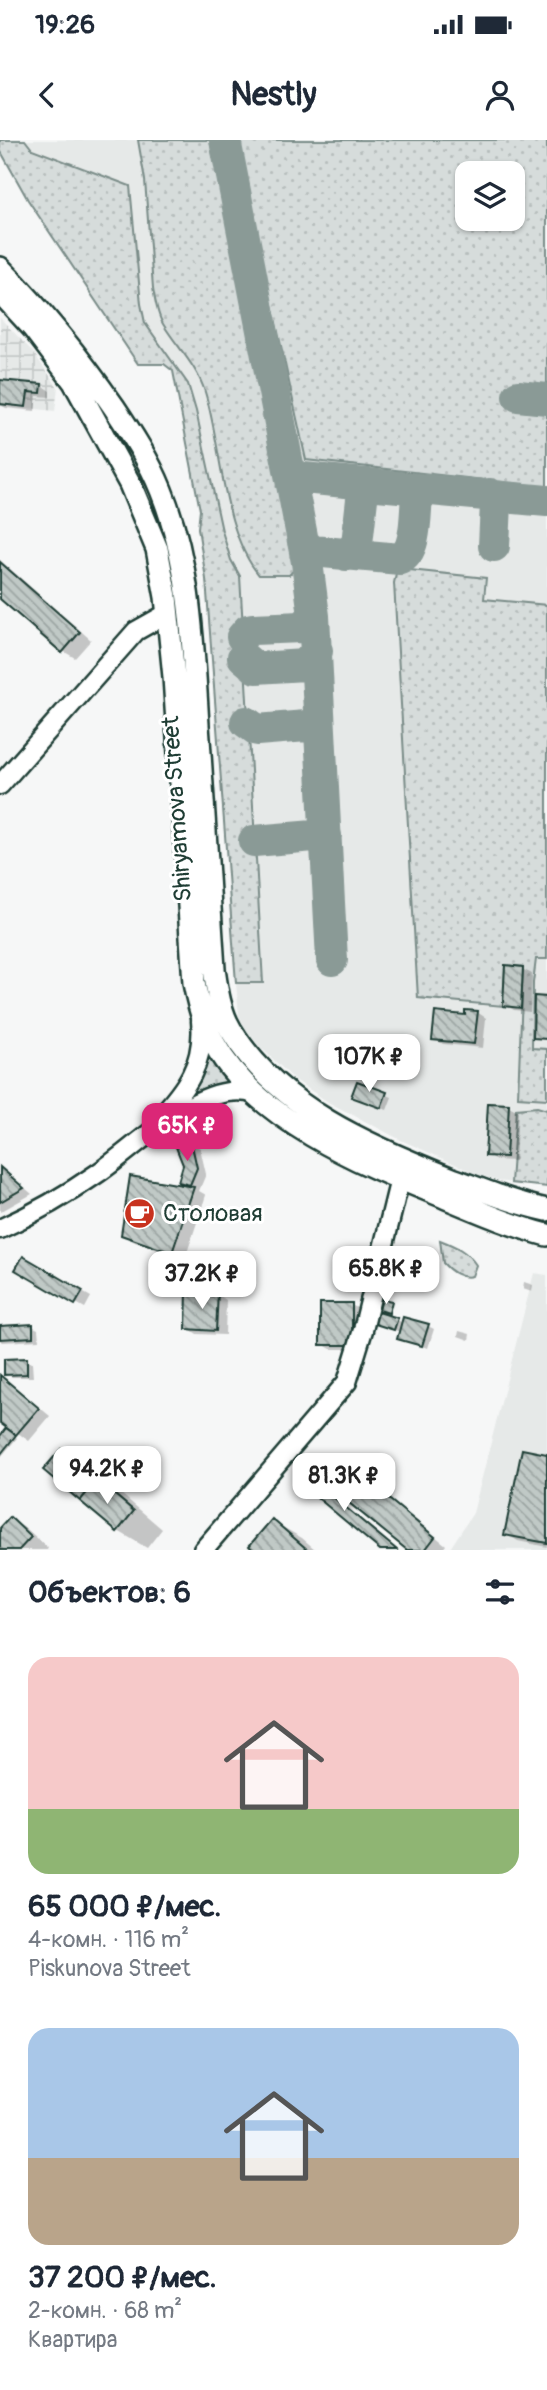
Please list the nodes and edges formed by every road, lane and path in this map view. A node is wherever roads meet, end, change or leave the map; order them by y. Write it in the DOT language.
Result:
graph roads {
  1 [pos="0,268"];
  2 [pos="0,292"];
  3 [pos="114,408"];
  4 [pos="100,426"];
  5 [pos="164,498"];
  6 [pos="141,512"];
  7 [pos="168,613"];
  8 [pos="0,785"];
  9 [pos="201,1014"];
  10 [pos="255,1094"];
  11 [pos="96,1174"];
  12 [pos="400,1178"];
  13 [pos="547,1210"];
  14 [pos="0,1229"];
  15 [pos="547,1235"];
  16 [pos="203,1550"];
  1 -- 3 [label="main road, Shiryamova Street"];
  2 -- 4 [label="main road, Shiryamova Street"];
  3 -- 4 [label="main road"];
  3 -- 5 [label="main road, Shiryamova Street"];
  4 -- 6 [label="main road, Shiryamova Street"];
  5 -- 6 [label="main road"];
  5 -- 13 [label="main road, Shiryamova Street"];
  6 -- 7 [label="main road, Shiryamova Street"];
  7 -- 8 [label="street"];
  7 -- 9 [label="main road, Shiryamova Street"];
  9 -- 10 [label="main road, Shiryamova Street"];
  9 -- 11 [label="street"];
  10 -- 11 [label="street"];
  10 -- 12 [label="main road, Shiryamova Street"];
  11 -- 14 [label="street"];
  12 -- 15 [label="main road, Shiryamova Street"];
  12 -- 16 [label="street"];
}
